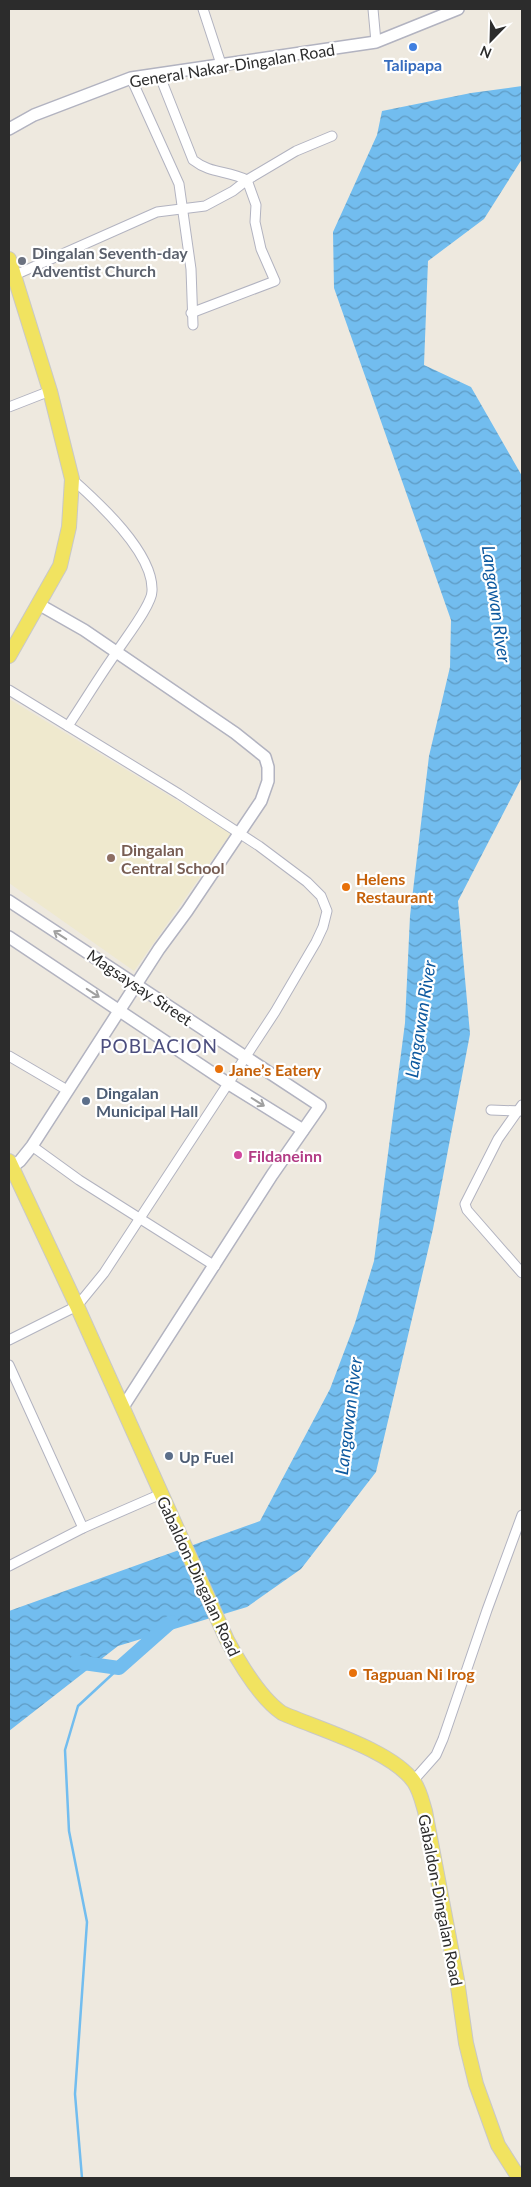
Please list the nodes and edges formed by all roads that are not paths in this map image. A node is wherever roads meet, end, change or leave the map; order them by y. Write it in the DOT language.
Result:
graph roads {
  1 [pos="203,9"];
  2 [pos="373,9"];
  3 [pos="458,9"];
  4 [pos="376,42"];
  5 [pos="221,64"];
  6 [pos="159,74"];
  7 [pos="132,78"];
  8 [pos="9,129"];
  9 [pos="332,136"];
  10 [pos="247,180"];
  11 [pos="184,208"];
  12 [pos="9,259"];
  13 [pos="15,275"];
  14 [pos="191,313"];
  15 [pos="193,325"];
  16 [pos="50,391"];
  17 [pos="9,406"];
  18 [pos="72,480"];
  19 [pos="40,604"];
  20 [pos="116,652"];
  21 [pos="9,656"];
  22 [pos="9,690"];
  23 [pos="68,726"];
  24 [pos="240,834"];
  25 [pos="9,901"];
  26 [pos="9,938"];
  27 [pos="138,984"];
  28 [pos="120,1011"];
  29 [pos="9,1056"];
  30 [pos="246,1058"];
  31 [pos="229,1084"];
  32 [pos="67,1090"];
  33 [pos="520,1109"];
  34 [pos="491,1110"];
  35 [pos="304,1130"];
  36 [pos="32,1146"];
  37 [pos="10,1166"];
  38 [pos="139,1219"];
  39 [pos="214,1266"];
  40 [pos="522,1273"];
  41 [pos="77,1306"];
  42 [pos="9,1340"];
  43 [pos="9,1365"];
  44 [pos="123,1407"];
  45 [pos="161,1494"];
  46 [pos="522,1516"];
  47 [pos="83,1528"];
  48 [pos="9,1565"];
  49 [pos="413,1781"];
  50 [pos="519,2178"];
  1 -- 5 [label="street"];
  2 -- 4 [label="street"];
  3 -- 4 [label="street, General Nakar-Dingalan Road"];
  4 -- 5 [label="street, General Nakar-Dingalan Road"];
  5 -- 6 [label="street, General Nakar-Dingalan Road"];
  6 -- 7 [label="street, General Nakar-Dingalan Road"];
  6 -- 10 [label="street"];
  7 -- 8 [label="street, General Nakar-Dingalan Road"];
  7 -- 11 [label="street"];
  9 -- 10 [label="street"];
  10 -- 11 [label="street"];
  10 -- 14 [label="street"];
  11 -- 13 [label="street"];
  11 -- 14 [label="street"];
  12 -- 13 [label="main road"];
  13 -- 16 [label="main road"];
  14 -- 15 [label="street"];
  16 -- 17 [label="street"];
  16 -- 18 [label="main road"];
  18 -- 19 [label="main road"];
  18 -- 20 [label="street"];
  19 -- 20 [label="street"];
  19 -- 21 [label="main road"];
  20 -- 23 [label="street"];
  20 -- 24 [label="street"];
  22 -- 23 [label="street"];
  23 -- 24 [label="street"];
  24 -- 27 [label="street"];
  24 -- 30 [label="street"];
  27 -- 25 [label="street, Magsaysay Street, one-way"];
  26 -- 28 [label="street, Magsaysay Street, one-way"];
  27 -- 28 [label="street"];
  27 -- 30 [label="street, Magsaysay Street"];
  28 -- 31 [label="street, Magsaysay Street"];
  28 -- 32 [label="street"];
  29 -- 32 [label="street"];
  30 -- 31 [label="street"];
  30 -- 35 [label="street, Magsaysay Street"];
  31 -- 35 [label="street, Magsaysay Street, one-way"];
  31 -- 38 [label="street"];
  32 -- 36 [label="street"];
  33 -- 34 [label="street"];
  33 -- 40 [label="street"];
  35 -- 39 [label="street"];
  36 -- 37 [label="street"];
  36 -- 38 [label="street"];
  37 -- 41 [label="main road, Gabaldon-Dingalan Road"];
  38 -- 39 [label="street"];
  38 -- 41 [label="street"];
  39 -- 44 [label="street"];
  41 -- 42 [label="street"];
  41 -- 44 [label="main road, Gabaldon-Dingalan Road"];
  43 -- 47 [label="street"];
  44 -- 45 [label="main road, Gabaldon-Dingalan Road"];
  45 -- 47 [label="street"];
  45 -- 49 [label="main road, Gabaldon-Dingalan Road"];
  46 -- 49 [label="street"];
  47 -- 48 [label="street"];
  49 -- 50 [label="main road, Gabaldon-Dingalan Road"];
}
